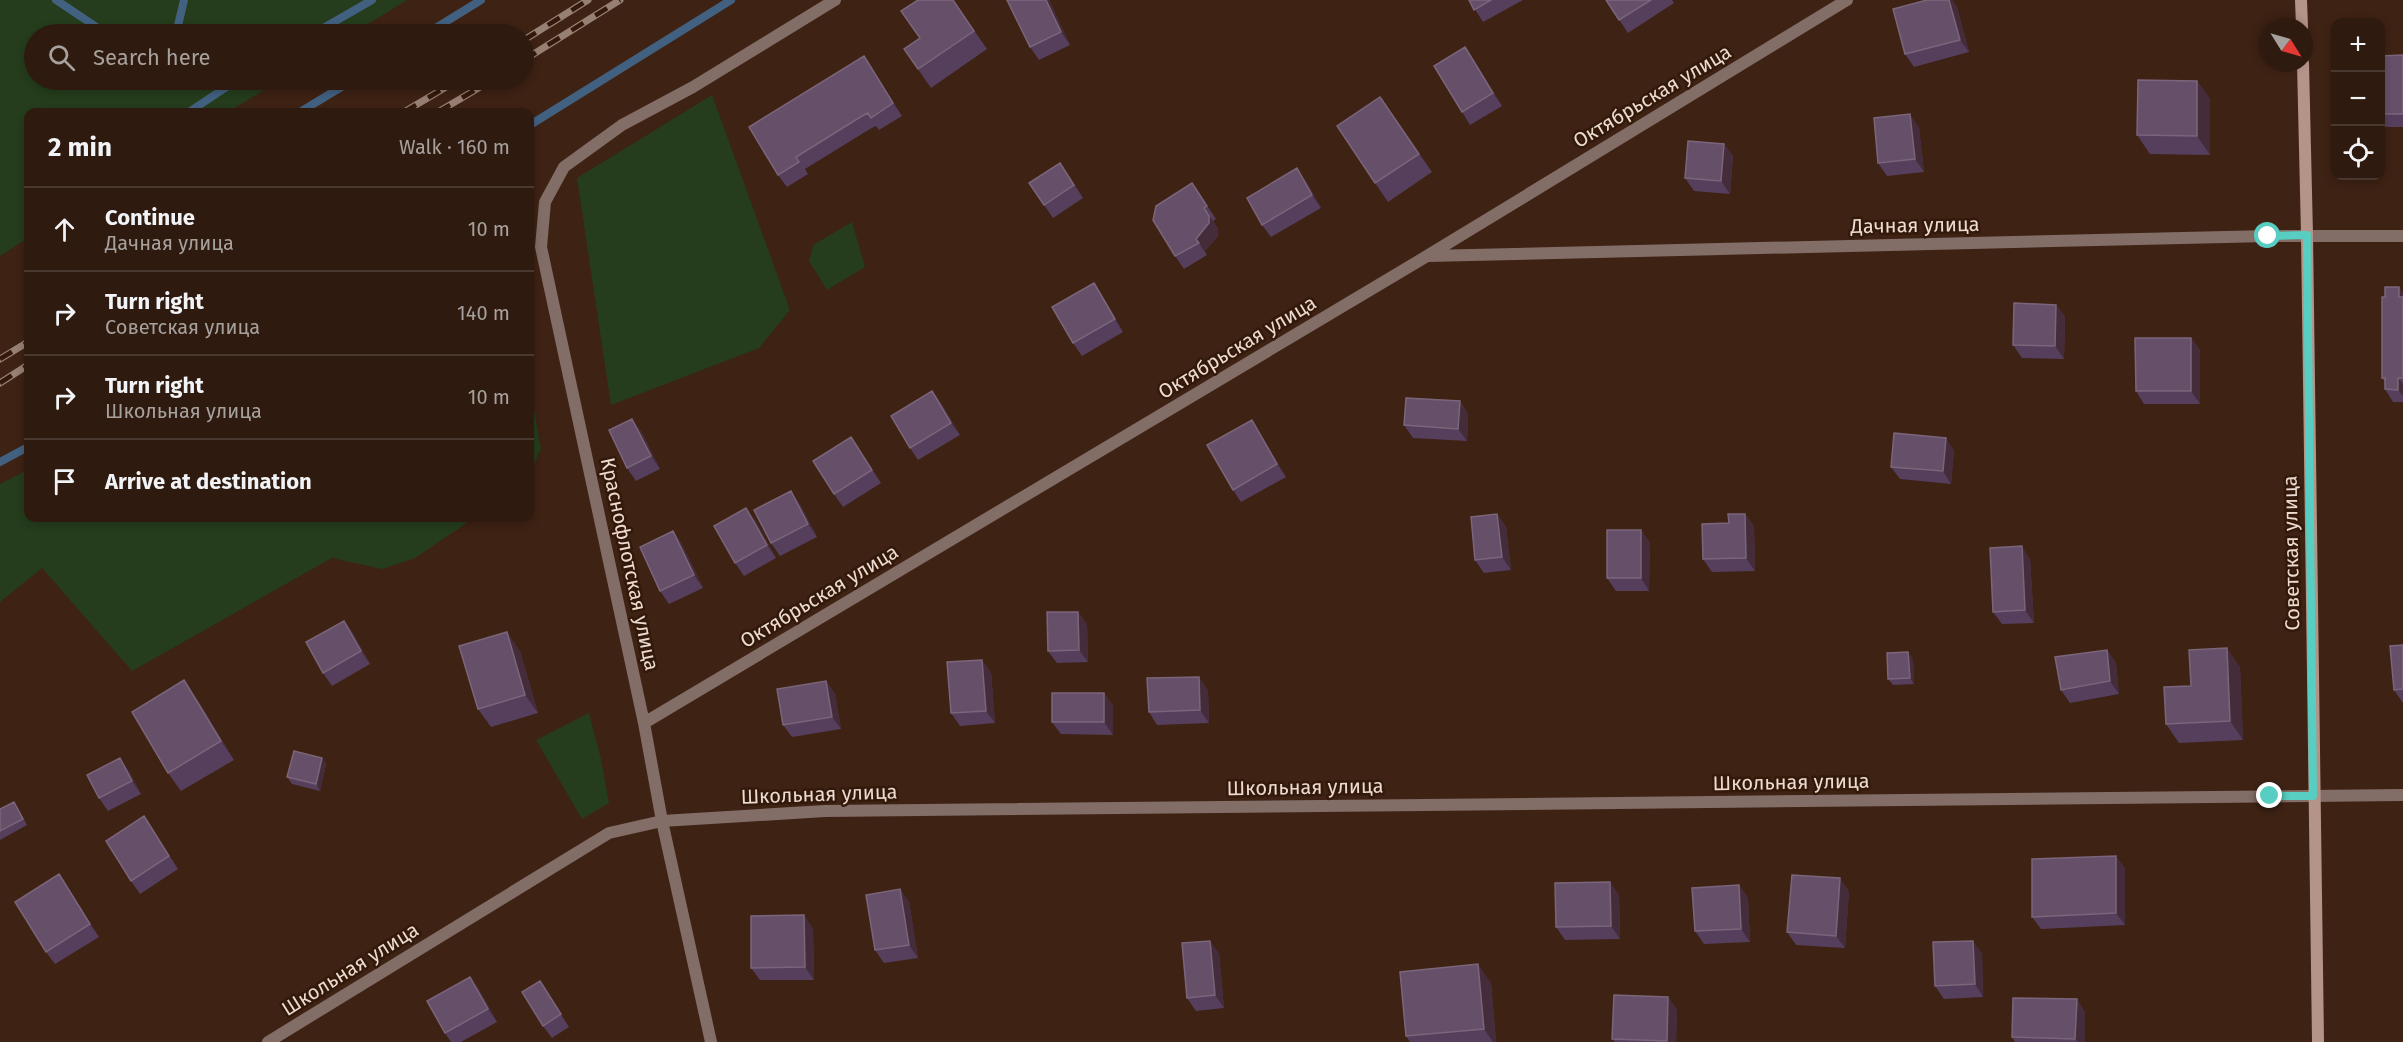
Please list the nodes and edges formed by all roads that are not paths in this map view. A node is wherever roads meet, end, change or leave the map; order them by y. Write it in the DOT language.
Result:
graph roads {
  1 [pos="835,0"];
  2 [pos="1847,0"];
  3 [pos="2301,0"];
  4 [pos="2302,18"];
  5 [pos="2303,72"];
  6 [pos="2307,235"];
  7 [pos="2403,236"];
  8 [pos="1427,256"];
  9 [pos="644,723"];
  10 [pos="2403,795"];
  11 [pos="2313,796"];
  12 [pos="662,821"];
  13 [pos="268,1042"];
  14 [pos="711,1042"];
  15 [pos="2318,1042"];
  1 -- 9 [label="street, Краснофлотская улица"];
  2 -- 8 [label="street, Октябрьская улица"];
  3 -- 4 [label="main road"];
  5 -- 6 [label="main road, Советская улица"];
  6 -- 7 [label="street, Дачная улица"];
  6 -- 8 [label="street, Дачная улица"];
  6 -- 11 [label="main road, Советская улица"];
  8 -- 9 [label="street, Октябрьская улица"];
  9 -- 12 [label="street, Краснофлотская улица"];
  10 -- 11 [label="street, Школьная улица"];
  11 -- 12 [label="street, Школьная улица"];
  11 -- 15 [label="main road, Советская улица"];
  12 -- 13 [label="street, Школьная улица"];
  12 -- 14 [label="street, Краснофлотская улица"];
}
